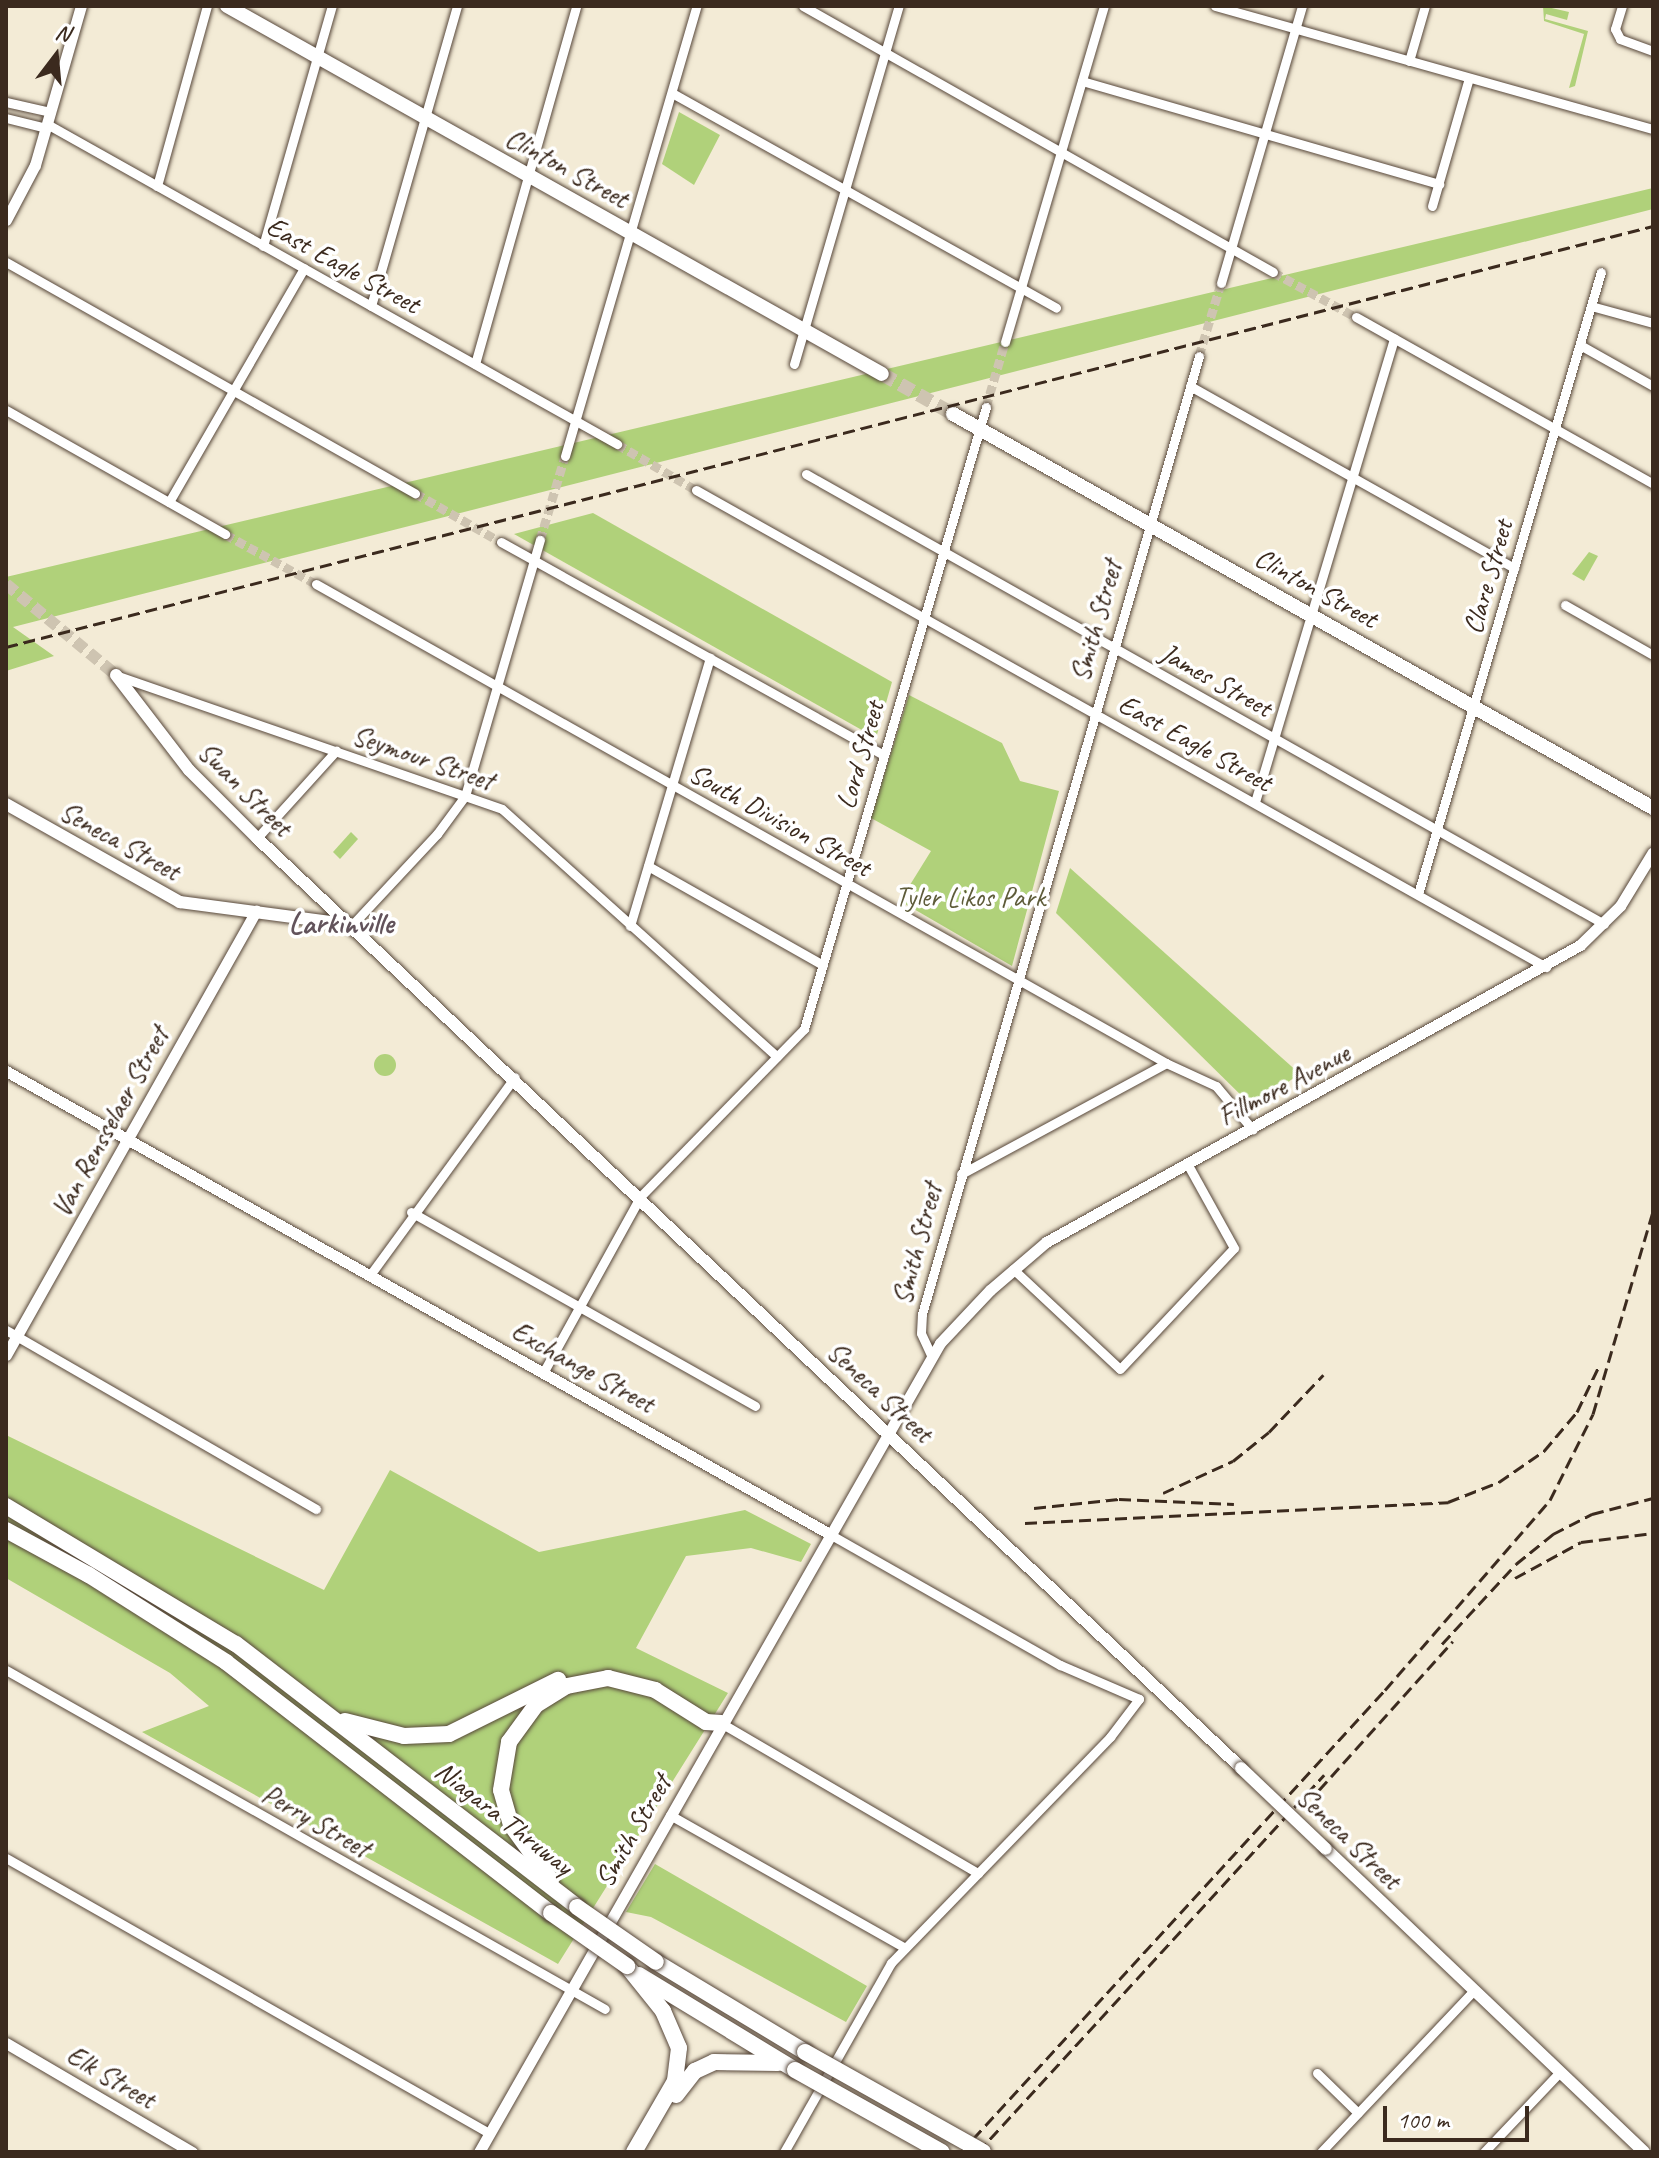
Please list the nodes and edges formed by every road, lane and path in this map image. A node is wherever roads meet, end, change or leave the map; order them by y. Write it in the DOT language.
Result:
graph roads {
  1 [pos="81,6"];
  2 [pos="207,6"];
  3 [pos="227,6"];
  4 [pos="332,6"];
  5 [pos="457,6"];
  6 [pos="576,6"];
  7 [pos="697,6"];
  8 [pos="803,6"];
  9 [pos="899,6"];
  10 [pos="1104,6"];
  11 [pos="1215,6"];
  12 [pos="1302,6"];
  13 [pos="1425,6"];
  14 [pos="1622,6"];
  15 [pos="1296,29"];
  16 [pos="1653,51"];
  17 [pos="885,53"];
  18 [pos="316,59"];
  19 [pos="1409,61"];
  20 [pos="1469,78"];
  21 [pos="1082,81"];
  22 [pos="672,93"];
  23 [pos="6,102"];
  24 [pos="6,118"];
  25 [pos="425,119"];
  26 [pos="48,121"];
  27 [pos="1653,129"];
  28 [pos="1265,133"];
  29 [pos="1061,152"];
  30 [pos="528,176"];
  31 [pos="1439,184"];
  32 [pos="157,186"];
  33 [pos="845,192"];
  34 [pos="1432,206"];
  35 [pos="6,220"];
  36 [pos="630,234"];
  37 [pos="263,246"];
  38 [pos="1231,248"];
  39 [pos="6,262"];
  40 [pos="304,268"];
  41 [pos="1273,272"];
  42 [pos="1601,272"];
  43 [pos="1221,283"];
  44 [pos="1021,288"];
  45 [pos="371,306"];
  46 [pos="1591,306"];
  47 [pos="1056,308"];
  48 [pos="1356,317"];
  49 [pos="1653,323"];
  50 [pos="804,330"];
  51 [pos="1394,338"];
  52 [pos="1005,342"];
  53 [pos="1580,345"];
  54 [pos="1199,356"];
  55 [pos="475,364"];
  56 [pos="794,364"];
  57 [pos="882,374"];
  58 [pos="1190,386"];
  59 [pos="1653,386"];
  60 [pos="235,390"];
  61 [pos="986,407"];
  62 [pos="6,410"];
  63 [pos="953,414"];
  64 [pos="576,421"];
  65 [pos="1555,429"];
  66 [pos="979,430"];
  67 [pos="617,444"];
  68 [pos="565,456"];
  69 [pos="806,474"];
  70 [pos="1353,476"];
  71 [pos="1653,484"];
  72 [pos="696,490"];
  73 [pos="415,493"];
  74 [pos="169,502"];
  75 [pos="1149,525"];
  76 [pos="225,534"];
  77 [pos="540,540"];
  78 [pos="501,542"];
  79 [pos="943,551"];
  80 [pos="534,560"];
  81 [pos="1514,568"];
  82 [pos="316,584"];
  83 [pos="1565,605"];
  84 [pos="1311,615"];
  85 [pos="923,617"];
  86 [pos="1113,647"];
  87 [pos="1653,655"];
  88 [pos="710,658"];
  89 [pos="116,675"];
  90 [pos="497,686"];
  91 [pos="1473,706"];
  92 [pos="1094,712"];
  93 [pos="1275,738"];
  94 [pos="336,751"];
  95 [pos="883,755"];
  96 [pos="672,785"];
  97 [pos="465,796"];
  98 [pos="1255,802"];
  99 [pos="6,804"];
  100 [pos="1653,808"];
  101 [pos="1436,830"];
  102 [pos="257,838"];
  103 [pos="1653,852"];
  104 [pos="648,866"];
  105 [pos="848,882"];
  106 [pos="1418,894"];
  107 [pos="256,911"];
  108 [pos="1604,924"];
  109 [pos="352,925"];
  110 [pos="630,926"];
  111 [pos="823,965"];
  112 [pos="1546,967"];
  113 [pos="1016,980"];
  114 [pos="777,1057"];
  115 [pos="1166,1063"];
  116 [pos="6,1071"];
  117 [pos="515,1077"];
  118 [pos="1253,1130"];
  119 [pos="129,1139"];
  120 [pos="1188,1165"];
  121 [pos="961,1174"];
  122 [pos="640,1197"];
  123 [pos="411,1212"];
  124 [pos="1013,1269"];
  125 [pos="370,1275"];
  126 [pos="579,1309"];
  127 [pos="11,1333"];
  128 [pos="6,1355"];
  129 [pos="932,1357"];
  130 [pos="543,1373"];
  131 [pos="755,1406"];
  132 [pos="886,1431"];
  133 [pos="6,1506"];
  134 [pos="316,1509"];
  135 [pos="6,1530"];
  136 [pos="828,1533"];
  137 [pos="6,1670"];
  138 [pos="335,1718"];
  139 [pos="721,1723"];
  140 [pos="670,1815"];
  141 [pos="6,1858"];
  142 [pos="978,1873"];
  143 [pos="569,1901"];
  144 [pos="905,1948"];
  145 [pos="640,1980"];
  146 [pos="570,1990"];
  147 [pos="1474,1990"];
  148 [pos="605,2009"];
  149 [pos="6,2043"];
  150 [pos="790,2067"];
  151 [pos="1560,2072"];
  152 [pos="1317,2073"];
  153 [pos="1358,2113"];
  154 [pos="489,2133"];
  155 [pos="192,2152"];
  156 [pos="479,2152"];
  157 [pos="634,2152"];
  158 [pos="643,2152"];
  159 [pos="784,2152"];
  160 [pos="942,2152"];
  161 [pos="983,2152"];
  162 [pos="1321,2152"];
  163 [pos="1484,2152"];
  164 [pos="1644,2152"];
  1 -- 26 [label="street"];
  2 -- 32 [label="street"];
  3 -- 18 [label="main road, Clinton Street"];
  4 -- 18 [label="street"];
  5 -- 25 [label="street"];
  6 -- 30 [label="street"];
  7 -- 22 [label="street"];
  8 -- 17 [label="street"];
  9 -- 17 [label="street"];
  10 -- 21 [label="street"];
  11 -- 15 [label="street"];
  12 -- 15 [label="street"];
  13 -- 19 [label="street"];
  14 -- 16 [label="street"];
  15 -- 19 [label="street"];
  15 -- 28 [label="street"];
  17 -- 29 [label="street"];
  17 -- 33 [label="street"];
  18 -- 25 [label="main road, Clinton Street"];
  18 -- 37 [label="street"];
  19 -- 20 [label="street"];
  20 -- 27 [label="street"];
  20 -- 31 [label="street"];
  21 -- 28 [label="street"];
  21 -- 29 [label="street"];
  22 -- 33 [label="street"];
  22 -- 36 [label="street"];
  23 -- 26 [label="street, East Eagle Street"];
  24 -- 26 [label="street, East Eagle Street"];
  25 -- 30 [label="main road, Clinton Street"];
  25 -- 45 [label="street"];
  26 -- 32 [label="street, East Eagle Street"];
  26 -- 35 [label="street"];
  28 -- 31 [label="street"];
  28 -- 38 [label="street"];
  29 -- 38 [label="street"];
  29 -- 44 [label="street"];
  30 -- 36 [label="main road, Clinton Street"];
  30 -- 55 [label="street"];
  31 -- 34 [label="street"];
  32 -- 37 [label="street, East Eagle Street"];
  33 -- 44 [label="street"];
  33 -- 50 [label="street"];
  36 -- 50 [label="main road, Clinton Street"];
  36 -- 64 [label="street"];
  37 -- 40 [label="street, East Eagle Street"];
  38 -- 41 [label="street"];
  38 -- 43 [label="street"];
  39 -- 60 [label="street"];
  40 -- 45 [label="street, East Eagle Street"];
  40 -- 60 [label="street"];
  42 -- 46 [label="street, Clare Street"];
  44 -- 47 [label="street"];
  44 -- 52 [label="street"];
  45 -- 55 [label="street, East Eagle Street"];
  46 -- 49 [label="street"];
  46 -- 53 [label="street, Clare Street"];
  48 -- 51 [label="street"];
  50 -- 56 [label="street"];
  50 -- 57 [label="main road, Clinton Street"];
  51 -- 65 [label="street"];
  51 -- 70 [label="street"];
  53 -- 59 [label="street"];
  53 -- 65 [label="street, Clare Street"];
  54 -- 58 [label="street, Smith Street"];
  55 -- 64 [label="street, East Eagle Street"];
  58 -- 70 [label="street"];
  58 -- 75 [label="street, Smith Street"];
  60 -- 73 [label="street"];
  60 -- 74 [label="street"];
  61 -- 66 [label="street, Lord Street"];
  62 -- 74 [label="street"];
  63 -- 66 [label="main road, Clinton Street"];
  64 -- 67 [label="street, East Eagle Street"];
  64 -- 68 [label="street"];
  65 -- 71 [label="street"];
  65 -- 81 [label="street, Clare Street"];
  66 -- 75 [label="main road, Clinton Street"];
  66 -- 79 [label="street, Lord Street"];
  69 -- 79 [label="street, James Street"];
  70 -- 81 [label="street"];
  70 -- 84 [label="street"];
  72 -- 85 [label="street, East Eagle Street"];
  74 -- 76 [label="street"];
  75 -- 84 [label="main road, Clinton Street"];
  75 -- 86 [label="street, Smith Street"];
  77 -- 80 [label="street"];
  78 -- 80 [label="street"];
  79 -- 85 [label="street, Lord Street"];
  79 -- 86 [label="street, James Street"];
  80 -- 88 [label="street"];
  80 -- 90 [label="street"];
  81 -- 91 [label="street, Clare Street"];
  82 -- 90 [label="street, South Division Street"];
  83 -- 87 [label="street"];
  84 -- 91 [label="main road, Clinton Street"];
  84 -- 93 [label="street"];
  85 -- 92 [label="street, East Eagle Street"];
  85 -- 95 [label="street, Lord Street"];
  86 -- 92 [label="street, Smith Street"];
  86 -- 93 [label="street, James Street"];
  88 -- 95 [label="street"];
  88 -- 96 [label="street"];
  89 -- 94 [label="street, Seymour Street"];
  89 -- 102 [label="main road, Swan Street"];
  90 -- 96 [label="street, South Division Street"];
  90 -- 97 [label="street"];
  91 -- 100 [label="main road, Clinton Street"];
  91 -- 101 [label="street, Clare Street"];
  92 -- 98 [label="street, East Eagle Street"];
  92 -- 113 [label="street, Smith Street"];
  93 -- 98 [label="street"];
  93 -- 101 [label="street, James Street"];
  94 -- 97 [label="street, Seymour Street"];
  94 -- 102 [label="street"];
  95 -- 105 [label="street, Lord Street"];
  96 -- 104 [label="street"];
  96 -- 105 [label="street, South Division Street"];
  97 -- 109 [label="street"];
  97 -- 110 [label="street, Seymour Street"];
  98 -- 106 [label="street, East Eagle Street"];
  99 -- 107 [label="main road, Seneca Street"];
  101 -- 106 [label="street, Clare Street"];
  101 -- 108 [label="street, James Street"];
  102 -- 109 [label="main road, Swan Street"];
  103 -- 108 [label="street, Fillmore Avenue"];
  104 -- 110 [label="street"];
  104 -- 111 [label="street"];
  105 -- 111 [label="street, Lord Street"];
  105 -- 113 [label="street, South Division Street"];
  106 -- 112 [label="street, East Eagle Street"];
  107 -- 109 [label="main road, Seneca Street"];
  107 -- 119 [label="street, Van Rensselaer Street"];
  108 -- 112 [label="street, Fillmore Avenue"];
  109 -- 117 [label="main road, Seneca Street"];
  110 -- 114 [label="street, Seymour Street"];
  111 -- 114 [label="street, Lord Street"];
  112 -- 118 [label="street, Fillmore Avenue"];
  113 -- 115 [label="street, South Division Street"];
  113 -- 121 [label="street, Smith Street"];
  114 -- 122 [label="street, Lord Street"];
  115 -- 118 [label="street, South Division Street"];
  115 -- 121 [label="street"];
  116 -- 119 [label="street, Exchange Street"];
  117 -- 122 [label="main road, Seneca Street"];
  117 -- 123 [label="street"];
  118 -- 120 [label="street, Fillmore Avenue"];
  119 -- 125 [label="street, Exchange Street"];
  119 -- 127 [label="street, Van Rensselaer Street"];
  120 -- 124 [label="street, Fillmore Avenue"];
  120 -- 124 [label="street"];
  121 -- 129 [label="street, Smith Street"];
  122 -- 126 [label="street, Lord Street"];
  122 -- 132 [label="main road, Seneca Street"];
  123 -- 125 [label="street"];
  123 -- 126 [label="street"];
  124 -- 129 [label="street, Fillmore Avenue"];
  125 -- 130 [label="street, Exchange Street"];
  126 -- 130 [label="street, Lord Street"];
  126 -- 131 [label="street"];
  127 -- 128 [label="street, Van Rensselaer Street"];
  127 -- 134 [label="street"];
  129 -- 132 [label="street, Smith Street"];
  130 -- 136 [label="street, Exchange Street"];
  132 -- 136 [label="street, Smith Street"];
  132 -- 147 [label="main road, Seneca Street, bridge"];
  133 -- 138 [label="highway, Niagara Thruway"];
  135 -- 145 [label="highway, Niagara Thruway, bridge"];
  136 -- 139 [label="street, Smith Street"];
  136 -- 142 [label="street, Exchange Street"];
  137 -- 146 [label="street, Perry Street"];
  138 -- 139 [label="highway"];
  138 -- 143 [label="highway, Niagara Thruway"];
  139 -- 140 [label="street, Smith Street"];
  139 -- 142 [label="street"];
  139 -- 143 [label="highway"];
  140 -- 144 [label="street"];
  140 -- 146 [label="street, Smith Street"];
  141 -- 154 [label="street"];
  142 -- 144 [label="street"];
  143 -- 161 [label="highway, Niagara Thruway, bridge"];
  144 -- 159 [label="street"];
  145 -- 150 [label="highway"];
  145 -- 157 [label="highway"];
  146 -- 148 [label="street, Perry Street"];
  146 -- 154 [label="street, Smith Street"];
  147 -- 151 [label="main road, Seneca Street"];
  147 -- 153 [label="street"];
  149 -- 155 [label="street, Elk Street"];
  150 -- 158 [label="highway"];
  150 -- 160 [label="highway, bridge"];
  151 -- 163 [label="street"];
  151 -- 164 [label="main road, Seneca Street"];
  152 -- 153 [label="street"];
  153 -- 162 [label="street"];
  154 -- 156 [label="street, Smith Street"];
}
